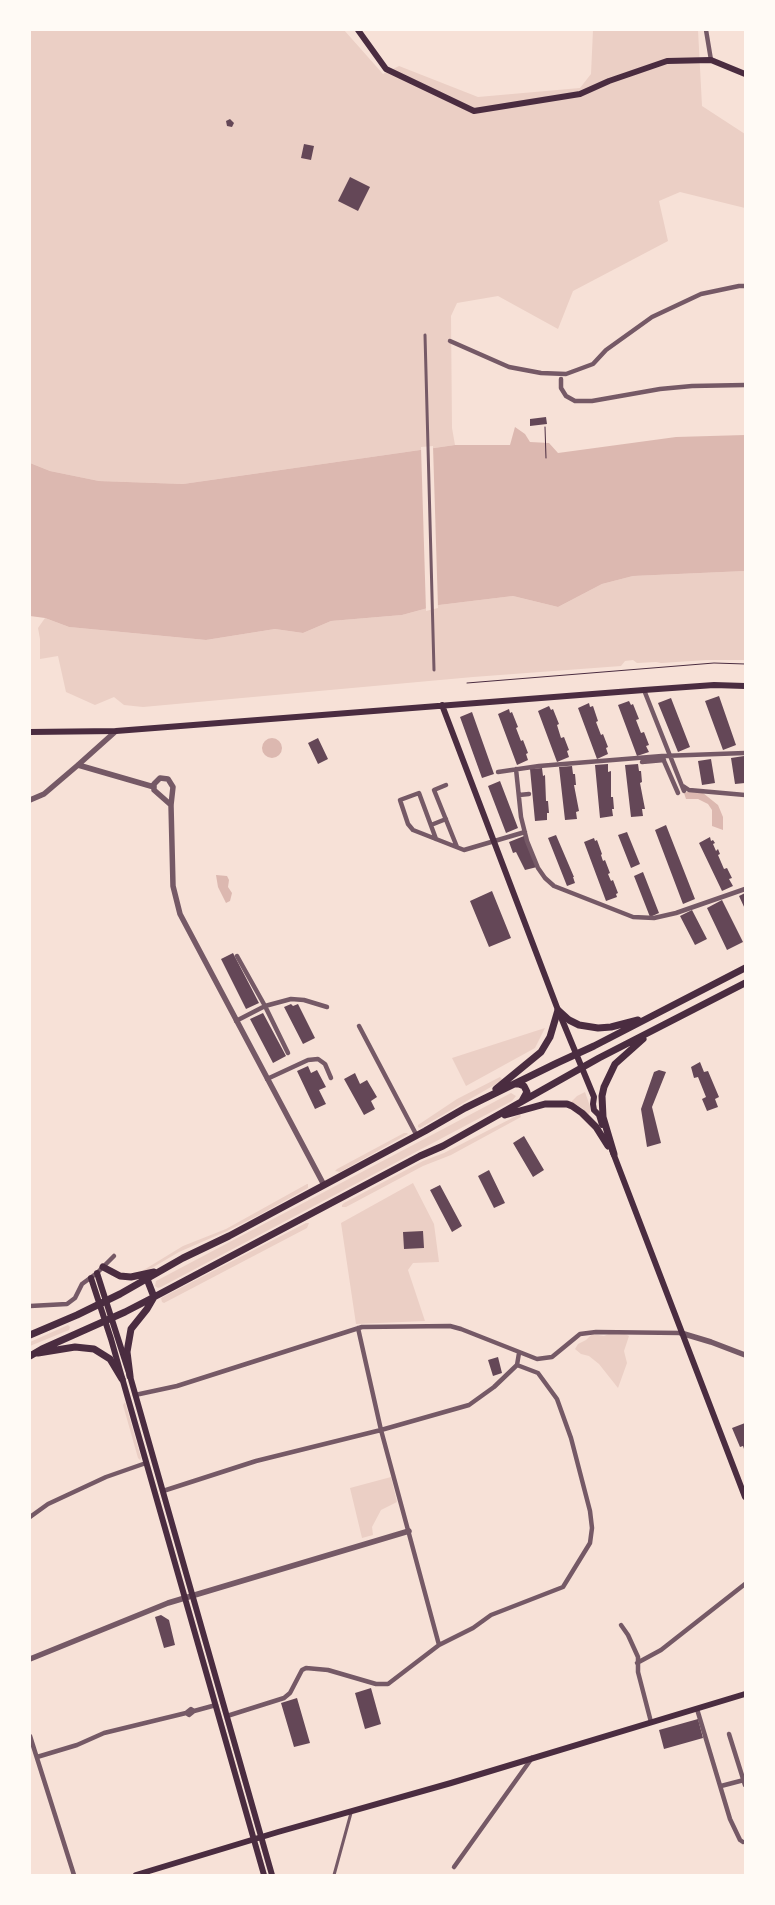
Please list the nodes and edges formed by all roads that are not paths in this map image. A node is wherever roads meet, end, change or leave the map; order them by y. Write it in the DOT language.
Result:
graph roads {
  1 [pos="358,30"];
  2 [pos="706,30"];
  3 [pos="710,60"];
  4 [pos="745,74"];
  5 [pos="745,286"];
  6 [pos="425,335"];
  7 [pos="450,341"];
  8 [pos="561,379"];
  9 [pos="745,385"];
  10 [pos="434,670"];
  11 [pos="745,686"];
  12 [pos="644,690"];
  13 [pos="442,705"];
  14 [pos="116,731"];
  15 [pos="30,732"];
  16 [pos="745,753"];
  17 [pos="669,756"];
  18 [pos="663,758"];
  19 [pos="642,762"];
  20 [pos="78,766"];
  21 [pos="516,769"];
  22 [pos="498,772"];
  23 [pos="681,784"];
  24 [pos="446,785"];
  25 [pos="154,787"];
  26 [pos="684,791"];
  27 [pos="678,793"];
  28 [pos="530,794"];
  29 [pos="519,795"];
  30 [pos="745,795"];
  31 [pos="30,800"];
  32 [pos="170,805"];
  33 [pos="446,819"];
  34 [pos="431,825"];
  35 [pos="525,832"];
  36 [pos="436,839"];
  37 [pos="495,840"];
  38 [pos="457,847"];
  39 [pos="745,889"];
  40 [pos="237,956"];
  41 [pos="745,968"];
  42 [pos="745,983"];
  43 [pos="265,1006"];
  44 [pos="327,1007"];
  45 [pos="558,1010"];
  46 [pos="652,1016"];
  47 [pos="236,1021"];
  48 [pos="359,1026"];
  49 [pos="659,1028"];
  50 [pos="288,1053"];
  51 [pos="576,1054"];
  52 [pos="583,1068"];
  53 [pos="331,1078"];
  54 [pos="267,1079"];
  55 [pos="513,1084"];
  56 [pos="486,1098"];
  57 [pos="594,1098"];
  58 [pos="602,1099"];
  59 [pos="520,1102"];
  60 [pos="495,1118"];
  61 [pos="417,1136"];
  62 [pos="614,1154"];
  63 [pos="324,1186"];
  64 [pos="114,1256"];
  65 [pos="103,1267"];
  66 [pos="164,1269"];
  67 [pos="97,1273"];
  68 [pos="91,1278"];
  69 [pos="146,1279"];
  70 [pos="154,1297"];
  71 [pos="103,1302"];
  72 [pos="30,1306"];
  73 [pos="108,1320"];
  74 [pos="358,1328"];
  75 [pos="681,1334"];
  76 [pos="30,1335"];
  77 [pos="519,1352"];
  78 [pos="33,1355"];
  79 [pos="745,1355"];
  80 [pos="517,1365"];
  81 [pos="126,1378"];
  82 [pos="135,1395"];
  83 [pos="381,1430"];
  84 [pos="146,1463"];
  85 [pos="163,1491"];
  86 [pos="745,1497"];
  87 [pos="30,1517"];
  88 [pos="409,1530"];
  89 [pos="745,1584"];
  90 [pos="192,1595"];
  91 [pos="185,1598"];
  92 [pos="621,1626"];
  93 [pos="439,1645"];
  94 [pos="30,1659"];
  95 [pos="637,1663"];
  96 [pos="745,1694"];
  97 [pos="216,1705"];
  98 [pos="697,1709"];
  99 [pos="227,1716"];
  100 [pos="651,1722"];
  101 [pos="729,1734"];
  102 [pos="30,1736"];
  103 [pos="36,1757"];
  104 [pos="533,1757"];
  105 [pos="744,1780"];
  106 [pos="745,1785"];
  107 [pos="721,1786"];
  108 [pos="351,1812"];
  109 [pos="258,1839"];
  110 [pos="743,1842"];
  111 [pos="454,1867"];
  112 [pos="74,1875"];
  113 [pos="136,1875"];
  114 [pos="264,1875"];
  115 [pos="272,1875"];
  116 [pos="334,1875"];
  1 -- 3 [label="main road"];
  2 -- 3 [label="street"];
  3 -- 4 [label="main road"];
  5 -- 7 [label="street"];
  6 -- 10 [label="street"];
  8 -- 9 [label="street"];
  11 -- 12 [label="main road"];
  12 -- 13 [label="main road"];
  12 -- 17 [label="street"];
  13 -- 14 [label="main road"];
  13 -- 37 [label="main road"];
  14 -- 15 [label="main road"];
  14 -- 20 [label="street"];
  16 -- 17 [label="street"];
  17 -- 18 [label="street"];
  17 -- 23 [label="street"];
  18 -- 19 [label="street"];
  18 -- 21 [label="street"];
  18 -- 27 [label="street"];
  20 -- 25 [label="street"];
  20 -- 31 [label="street"];
  21 -- 22 [label="street"];
  21 -- 29 [label="street"];
  23 -- 26 [label="street"];
  23 -- 30 [label="street"];
  24 -- 33 [label="street"];
  25 -- 32 [label="street"];
  25 -- 32 [label="street"];
  28 -- 29 [label="street"];
  29 -- 35 [label="street"];
  32 -- 47 [label="street"];
  33 -- 34 [label="street"];
  33 -- 38 [label="street"];
  34 -- 36 [label="street"];
  34 -- 36 [label="street"];
  35 -- 37 [label="street"];
  35 -- 39 [label="street"];
  36 -- 38 [label="street"];
  37 -- 38 [label="street"];
  37 -- 45 [label="main road"];
  40 -- 43 [label="street"];
  41 -- 46 [label="main road"];
  42 -- 49 [label="main road"];
  43 -- 44 [label="street"];
  43 -- 47 [label="street"];
  43 -- 50 [label="street"];
  45 -- 46 [label="main road"];
  45 -- 51 [label="main road"];
  45 -- 56 [label="main road"];
  46 -- 51 [label="main road"];
  47 -- 54 [label="street"];
  48 -- 61 [label="street"];
  49 -- 52 [label="main road"];
  49 -- 58 [label="main road"];
  51 -- 52 [label="main road"];
  51 -- 55 [label="main road"];
  52 -- 57 [label="main road"];
  52 -- 59 [label="main road"];
  53 -- 54 [label="street"];
  54 -- 63 [label="street"];
  55 -- 56 [label="main road"];
  55 -- 59 [label="main road"];
  56 -- 61 [label="main road"];
  57 -- 58 [label="main road"];
  57 -- 62 [label="main road"];
  58 -- 62 [label="main road"];
  59 -- 60 [label="main road"];
  60 -- 62 [label="main road"];
  60 -- 70 [label="main road"];
  61 -- 63 [label="main road"];
  62 -- 75 [label="main road"];
  63 -- 66 [label="main road"];
  64 -- 65 [label="street"];
  65 -- 66 [label="main road"];
  65 -- 67 [label="street"];
  66 -- 69 [label="main road"];
  67 -- 68 [label="street"];
  67 -- 71 [label="main road"];
  68 -- 71 [label="main road"];
  68 -- 72 [label="street"];
  69 -- 70 [label="main road"];
  69 -- 71 [label="main road"];
  70 -- 73 [label="main road"];
  70 -- 81 [label="main road"];
  71 -- 73 [label="main road"];
  71 -- 76 [label="main road"];
  73 -- 78 [label="main road"];
  73 -- 81 [label="main road"];
  74 -- 77 [label="street"];
  74 -- 82 [label="street"];
  74 -- 83 [label="street"];
  75 -- 77 [label="street"];
  75 -- 79 [label="street"];
  75 -- 86 [label="main road"];
  77 -- 80 [label="street"];
  78 -- 81 [label="main road"];
  80 -- 83 [label="street"];
  80 -- 93 [label="street"];
  81 -- 82 [label="main road"];
  81 -- 84 [label="main road"];
  82 -- 85 [label="main road"];
  83 -- 85 [label="street"];
  83 -- 88 [label="street"];
  84 -- 87 [label="street"];
  84 -- 91 [label="main road"];
  85 -- 90 [label="main road"];
  88 -- 90 [label="street"];
  88 -- 93 [label="street"];
  89 -- 95 [label="street"];
  90 -- 91 [label="street"];
  90 -- 99 [label="main road"];
  91 -- 94 [label="street"];
  91 -- 97 [label="main road"];
  92 -- 95 [label="street"];
  93 -- 99 [label="street"];
  95 -- 100 [label="street"];
  96 -- 98 [label="main road"];
  97 -- 103 [label="street"];
  97 -- 109 [label="main road"];
  98 -- 100 [label="main road"];
  98 -- 107 [label="street"];
  99 -- 109 [label="main road"];
  100 -- 104 [label="main road"];
  101 -- 105 [label="street"];
  102 -- 103 [label="street"];
  103 -- 112 [label="street"];
  104 -- 108 [label="main road"];
  104 -- 111 [label="street"];
  105 -- 106 [label="street"];
  105 -- 107 [label="street"];
  107 -- 110 [label="street"];
  108 -- 109 [label="main road"];
  108 -- 116 [label="street"];
  109 -- 113 [label="main road"];
  109 -- 114 [label="main road"];
  109 -- 115 [label="main road"];
}
